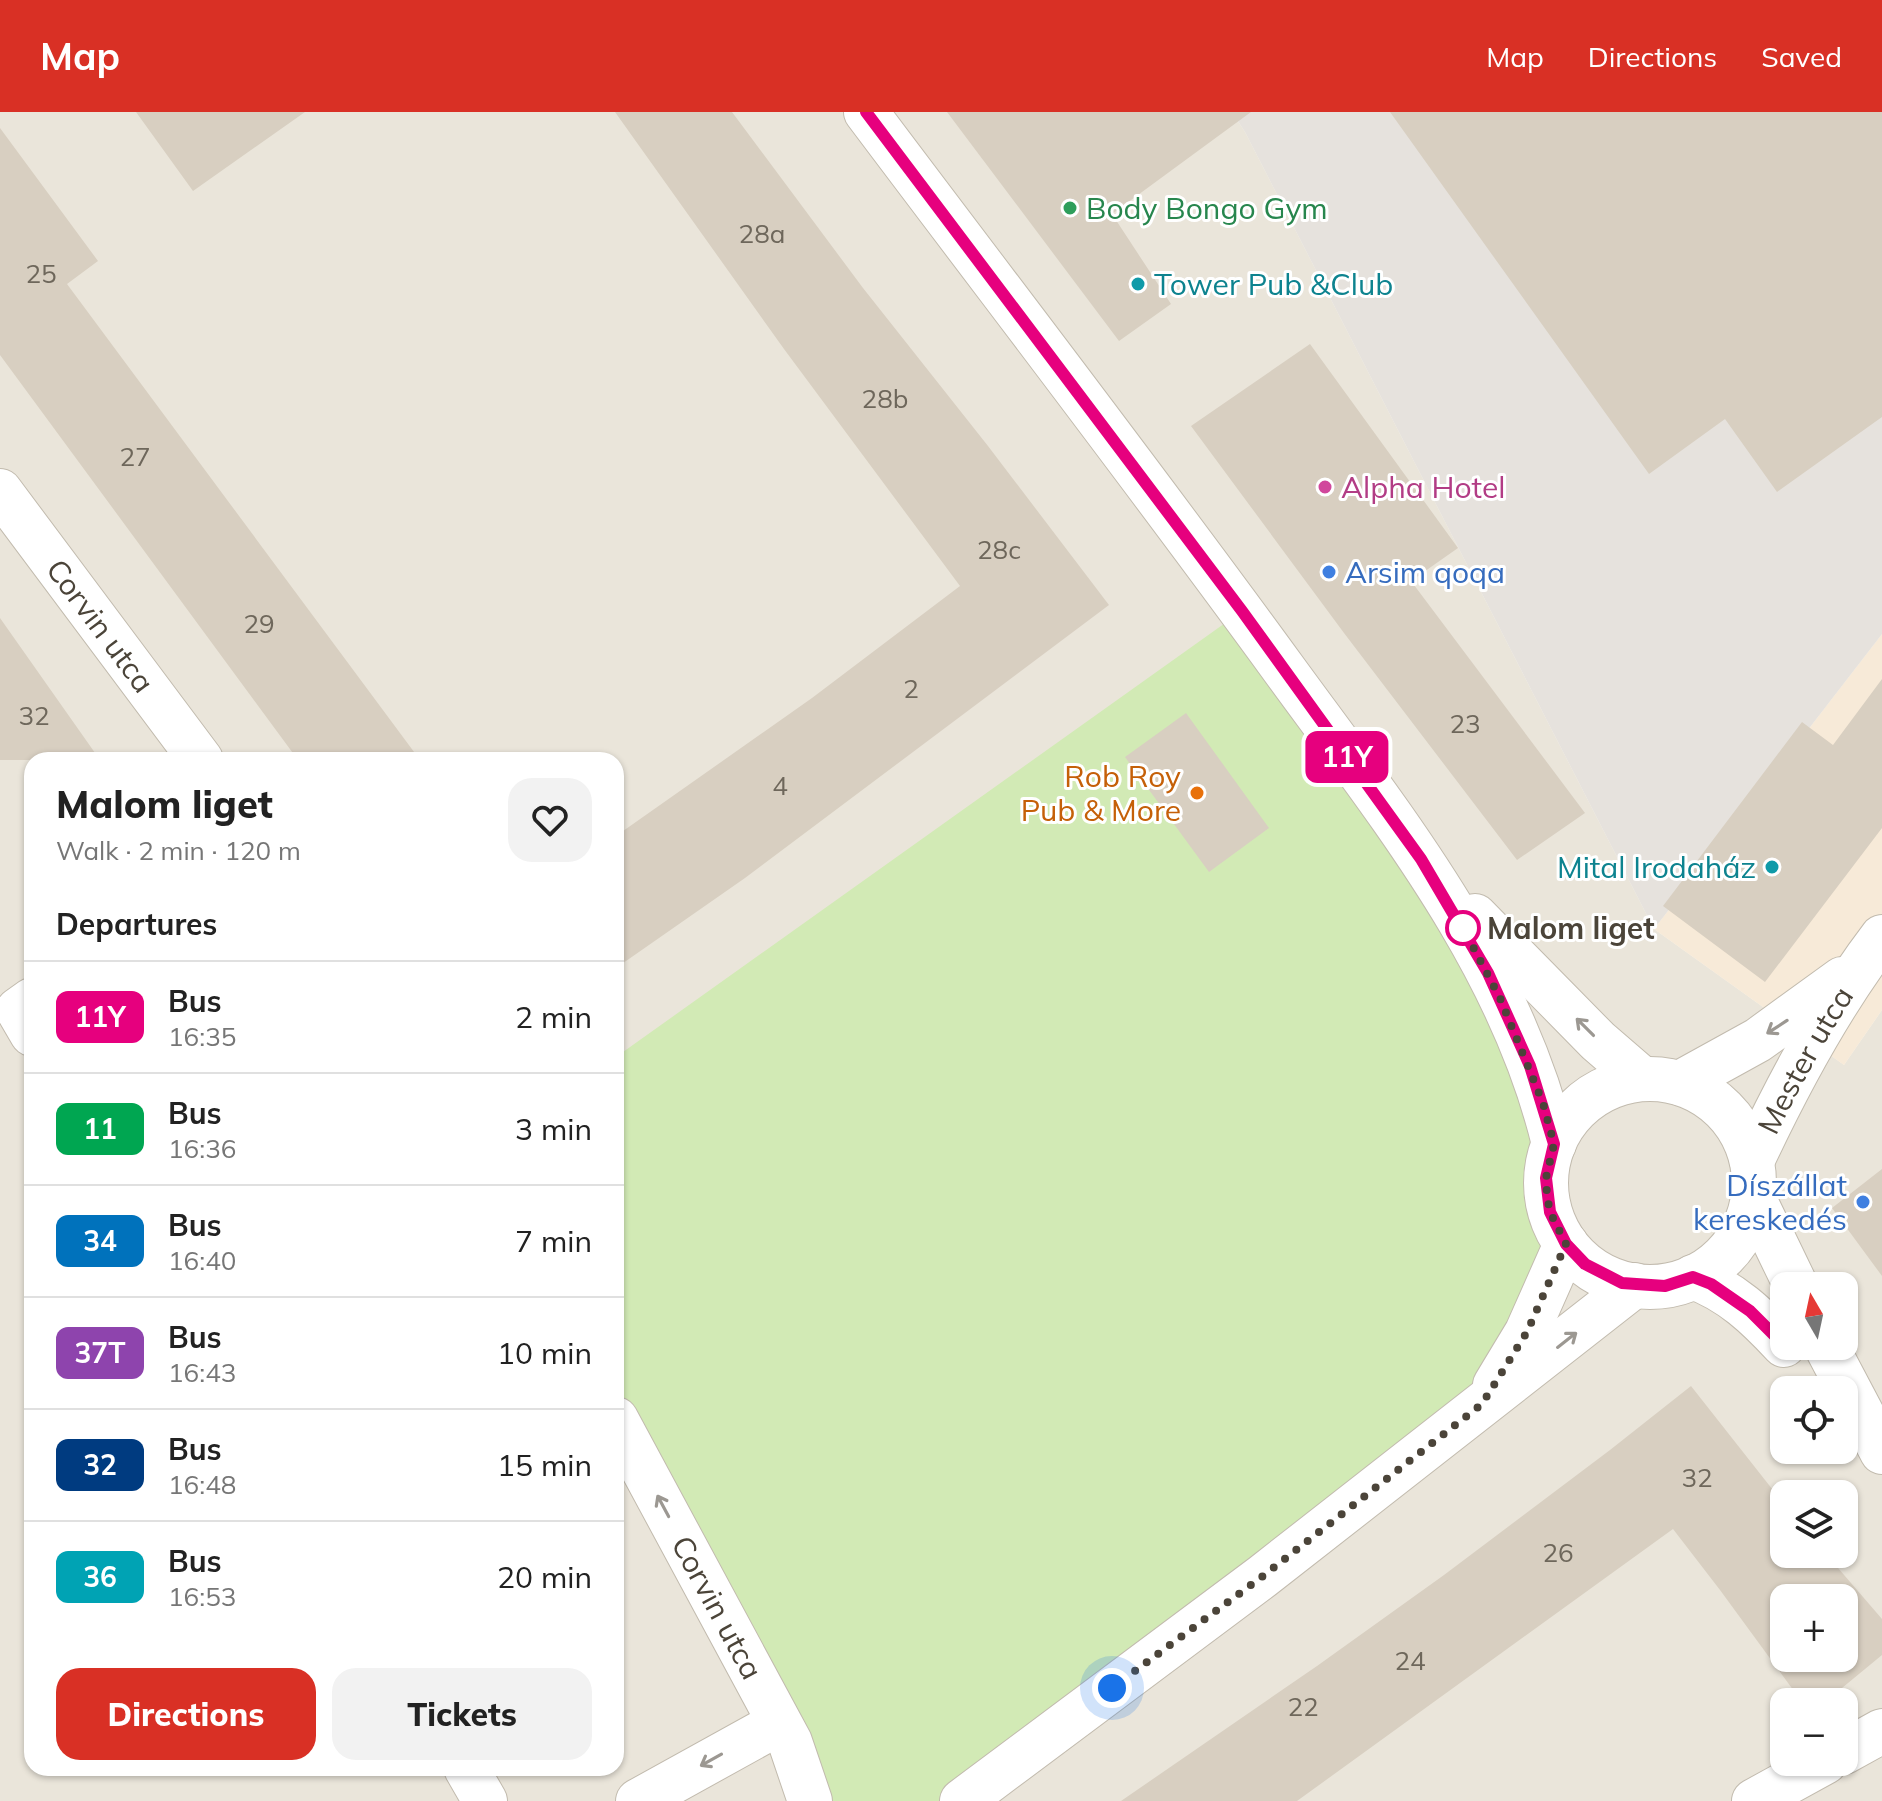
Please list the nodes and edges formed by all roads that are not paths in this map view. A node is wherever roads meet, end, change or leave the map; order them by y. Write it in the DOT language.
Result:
graph roads {
  1 [pos="866,112"];
  2 [pos="0,491"];
  3 [pos="195,752"];
  4 [pos="1421,859"];
  5 [pos="1872,950"];
  6 [pos="1661,1081"];
  7 [pos="1554,1144"];
  8 [pos="1753,1179"];
  9 [pos="1566,1244"];
  10 [pos="1790,1272"];
  11 [pos="1693,1277"];
  12 [pos="1635,1285"];
  13 [pos="1770,1332"];
  14 [pos="1797,1360"];
  15 [pos="1833,1360"];
  16 [pos="1811,1376"];
  17 [pos="1482,1404"];
  18 [pos="1858,1428"];
  19 [pos="624,1434"];
  20 [pos="1882,1454"];
  21 [pos="779,1723"];
  22 [pos="1882,1731"];
  23 [pos="1858,1744"];
  24 [pos="471,1776"];
  25 [pos="1800,1776"];
  26 [pos="485,1801"];
  27 [pos="638,1801"];
  28 [pos="810,1801"];
  29 [pos="962,1801"];
  30 [pos="1754,1801"];
  1 -- 4 [label="street"];
  2 -- 3 [label="street, Corvin utca"];
  6 -- 4 [label="street, one-way"];
  4 -- 7 [label="street"];
  5 -- 6 [label="street, Mester utca, one-way"];
  5 -- 8 [label="street, Mester utca"];
  6 -- 7 [label="street"];
  6 -- 8 [label="street"];
  7 -- 9 [label="street"];
  8 -- 10 [label="street"];
  8 -- 11 [label="street"];
  9 -- 12 [label="street"];
  9 -- 17 [label="street"];
  11 -- 12 [label="street"];
  11 -- 13 [label="street"];
  17 -- 12 [label="street, one-way"];
  14 -- 16 [label="street"];
  15 -- 20 [label="street"];
  17 -- 29 [label="street"];
  18 -- 20 [label="street"];
  21 -- 19 [label="street, Corvin utca, one-way"];
  21 -- 27 [label="street, one-way"];
  21 -- 28 [label="street, Corvin utca"];
  22 -- 23 [label="street"];
  24 -- 26 [label="street"];
  25 -- 30 [label="street"];
}
